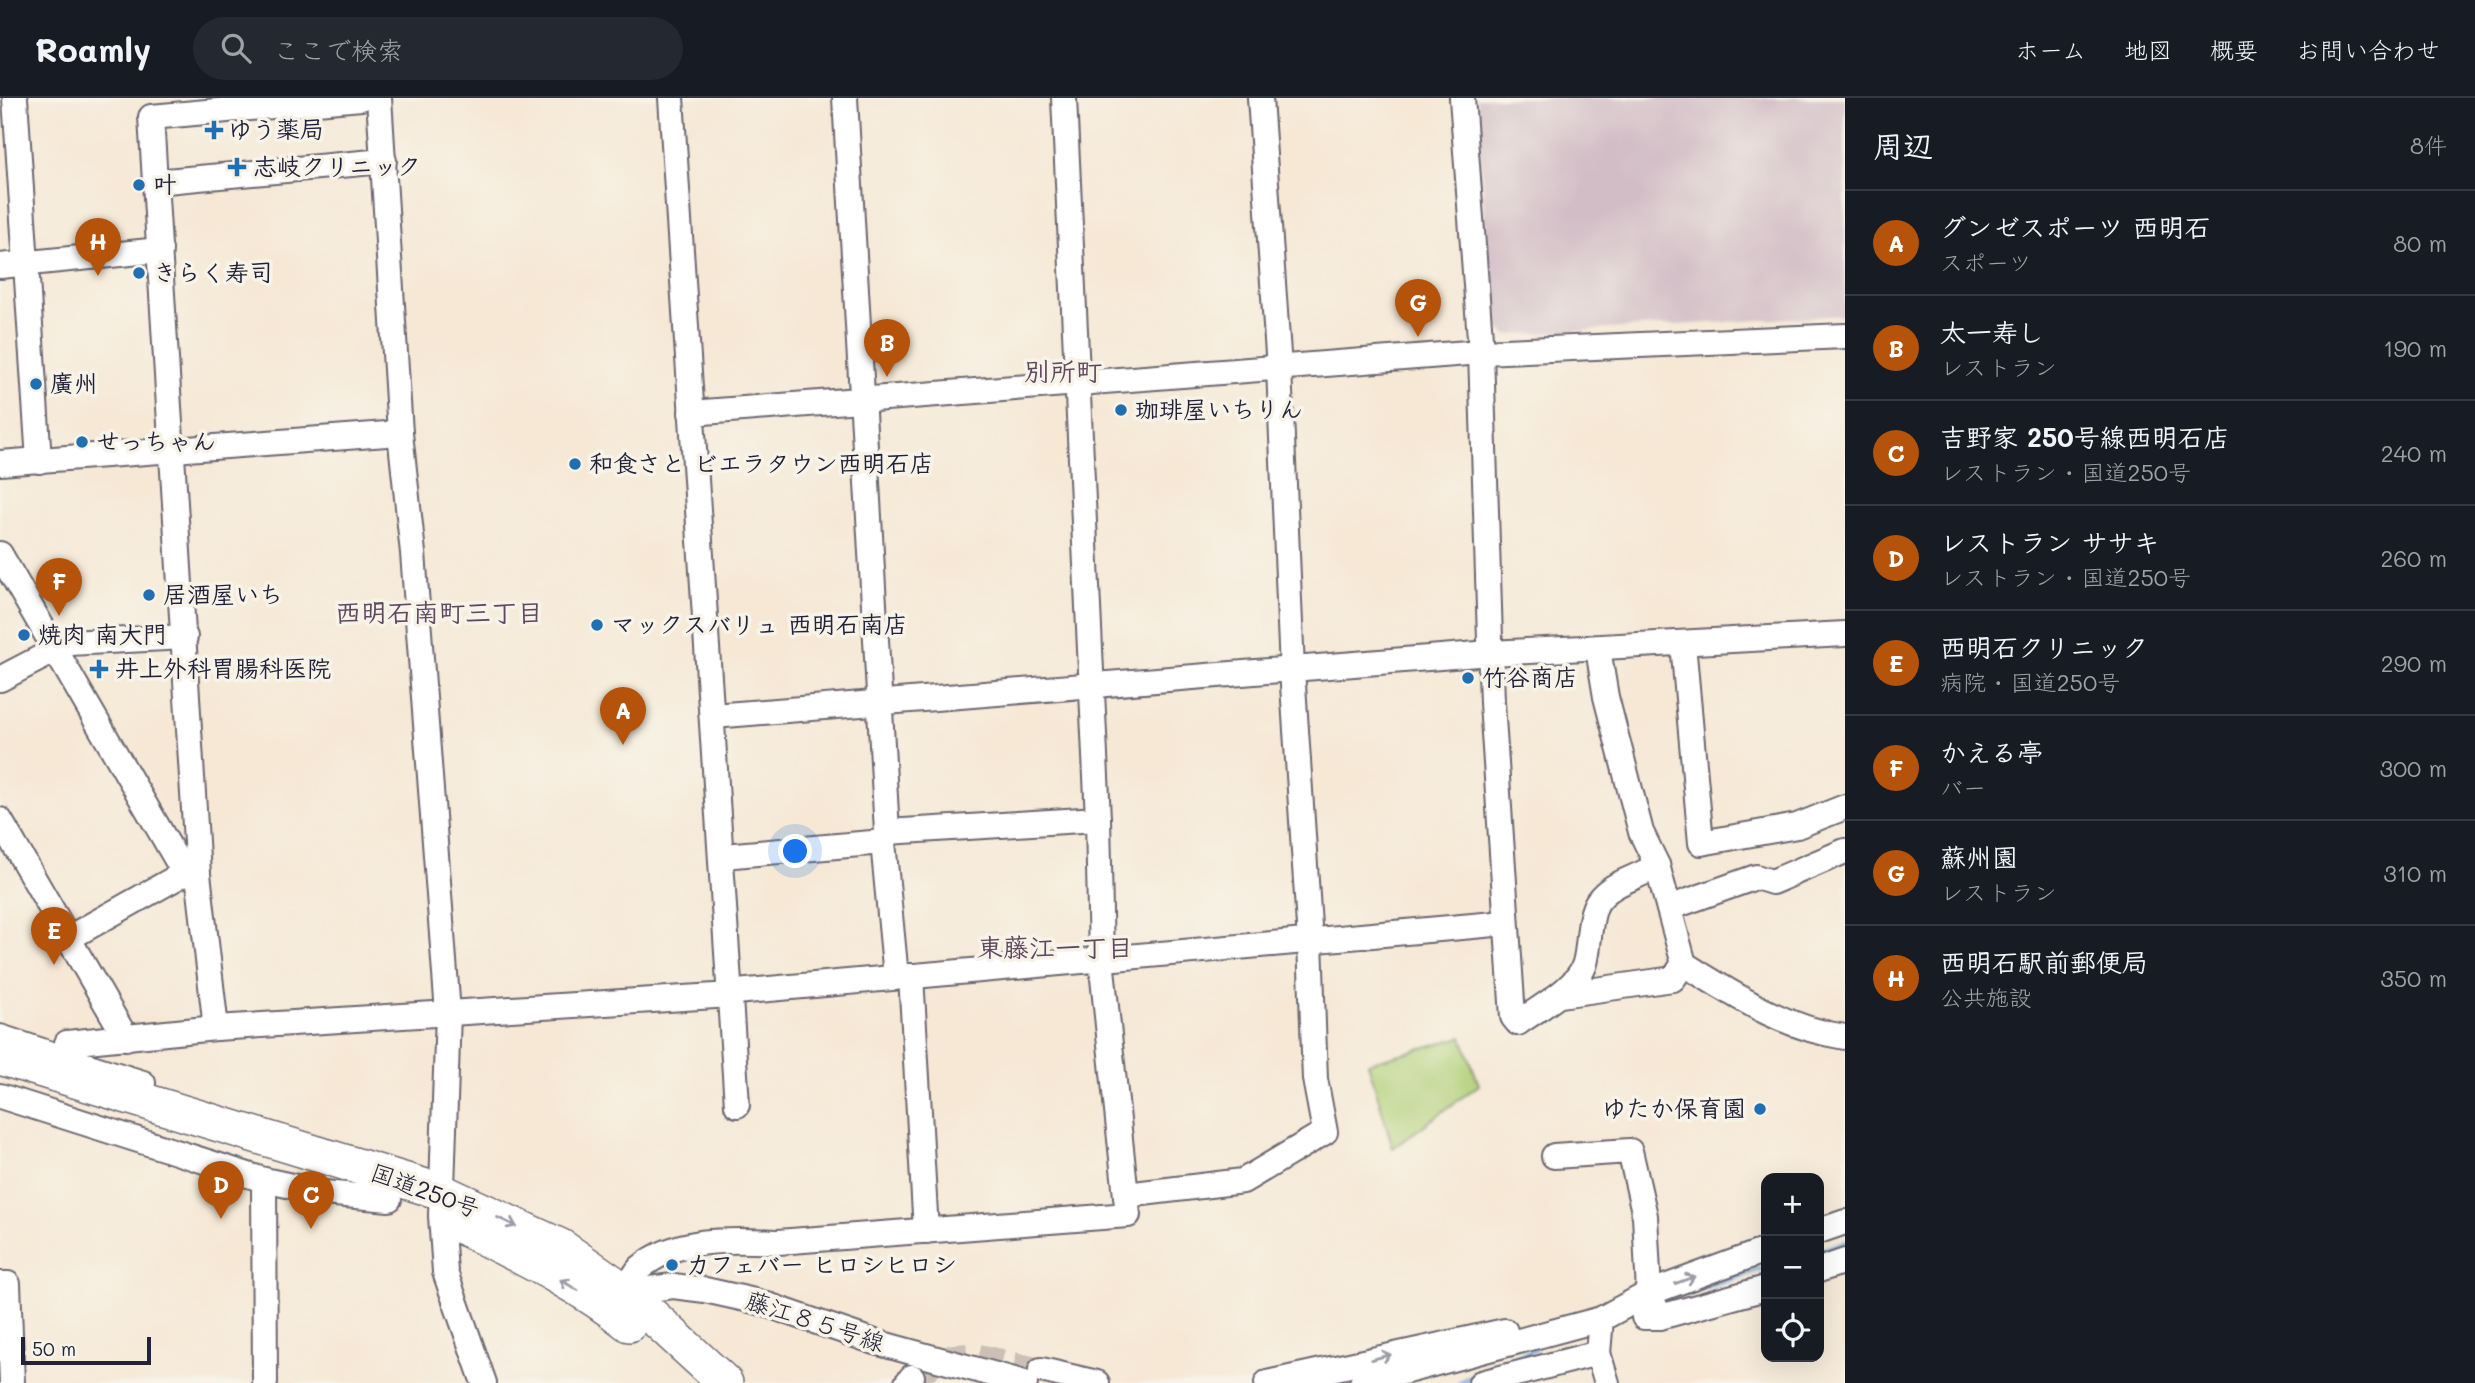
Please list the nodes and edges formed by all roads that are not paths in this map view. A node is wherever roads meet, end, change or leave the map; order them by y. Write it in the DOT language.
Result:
graph roads {
  1 [pos="15,98"];
  2 [pos="361,98"];
  3 [pos="379,98"];
  4 [pos="671,98"];
  5 [pos="845,98"];
  6 [pos="1064,98"];
  7 [pos="1260,98"];
  8 [pos="1462,98"];
  9 [pos="250,103"];
  10 [pos="384,161"];
  11 [pos="155,182"];
  12 [pos="160,250"];
  13 [pos="26,264"];
  14 [pos="0,266"];
  15 [pos="1845,336"];
  16 [pos="1482,352"];
  17 [pos="1279,368"];
  18 [pos="1077,384"];
  19 [pos="862,401"];
  20 [pos="691,413"];
  21 [pos="400,433"];
  22 [pos="173,451"];
  23 [pos="39,461"];
  24 [pos="0,463"];
  25 [pos="0,554"];
  26 [pos="1845,634"];
  27 [pos="185,637"];
  28 [pos="1683,643"];
  29 [pos="56,648"];
  30 [pos="1598,649"];
  31 [pos="1490,653"];
  32 [pos="1292,670"];
  33 [pos="0,679"];
  34 [pos="1092,684"];
  35 [pos="879,703"];
  36 [pos="713,716"];
  37 [pos="1845,807"];
  38 [pos="1098,819"];
  39 [pos="0,820"];
  40 [pos="885,837"];
  41 [pos="1845,851"];
  42 [pos="723,856"];
  43 [pos="1657,865"];
  44 [pos="198,874"];
  45 [pos="1669,908"];
  46 [pos="1506,923"];
  47 [pos="68,939"];
  48 [pos="1310,941"];
  49 [pos="1101,958"];
  50 [pos="1684,964"];
  51 [pos="903,977"];
  52 [pos="731,995"];
  53 [pos="1560,995"];
  54 [pos="448,1013"];
  55 [pos="216,1028"];
  56 [pos="0,1037"];
  57 [pos="1845,1037"];
  58 [pos="126,1038"];
  59 [pos="0,1057"];
  60 [pos="63,1058"];
  61 [pos="0,1081"];
  62 [pos="0,1097"];
  63 [pos="737,1105"];
  64 [pos="314,1153"];
  65 [pos="1554,1156"];
  66 [pos="264,1180"];
  67 [pos="1126,1195"];
  68 [pos="389,1199"];
  69 [pos="441,1204"];
  70 [pos="1845,1222"];
  71 [pos="1824,1229"];
  72 [pos="926,1231"];
  73 [pos="1761,1252"];
  74 [pos="1845,1261"];
  75 [pos="1824,1268"];
  76 [pos="0,1284"];
  77 [pos="1761,1289"];
  78 [pos="1649,1293"];
  79 [pos="619,1301"];
  80 [pos="1660,1317"];
  81 [pos="1601,1319"];
  82 [pos="1540,1338"];
  83 [pos="670,1344"];
  84 [pos="1598,1353"];
  85 [pos="1547,1373"];
  86 [pos="1033,1377"];
  87 [pos="481,1382"];
  88 [pos="12,1383"];
  89 [pos="264,1383"];
  90 [pos="695,1383"];
  91 [pos="724,1383"];
  92 [pos="1097,1383"];
  93 [pos="1267,1383"];
  94 [pos="1362,1383"];
  95 [pos="1481,1383"];
  96 [pos="1607,1383"];
  1 -- 13 [label="street"];
  2 -- 9 [label="street"];
  3 -- 10 [label="street"];
  4 -- 20 [label="street"];
  5 -- 19 [label="street"];
  6 -- 18 [label="street"];
  7 -- 17 [label="street"];
  8 -- 16 [label="street"];
  9 -- 11 [label="street"];
  10 -- 11 [label="street"];
  10 -- 21 [label="street"];
  11 -- 12 [label="street"];
  12 -- 13 [label="street"];
  12 -- 22 [label="street"];
  13 -- 14 [label="street"];
  13 -- 23 [label="street"];
  15 -- 16 [label="street"];
  16 -- 17 [label="street"];
  16 -- 31 [label="street"];
  17 -- 18 [label="street"];
  17 -- 32 [label="street"];
  18 -- 19 [label="street"];
  18 -- 34 [label="street"];
  19 -- 20 [label="street"];
  19 -- 35 [label="street"];
  20 -- 36 [label="street"];
  21 -- 22 [label="street"];
  21 -- 54 [label="street"];
  22 -- 23 [label="street"];
  22 -- 27 [label="street"];
  23 -- 24 [label="street"];
  25 -- 29 [label="street"];
  26 -- 28 [label="street"];
  27 -- 29 [label="street"];
  27 -- 44 [label="street"];
  28 -- 30 [label="street"];
  28 -- 37 [label="street"];
  29 -- 33 [label="street"];
  29 -- 44 [label="street"];
  30 -- 31 [label="street"];
  30 -- 43 [label="street"];
  31 -- 32 [label="street"];
  31 -- 46 [label="street"];
  32 -- 34 [label="street"];
  32 -- 48 [label="street"];
  34 -- 35 [label="street"];
  34 -- 38 [label="street"];
  35 -- 36 [label="street"];
  35 -- 40 [label="street"];
  36 -- 42 [label="street"];
  38 -- 40 [label="street"];
  38 -- 49 [label="street"];
  39 -- 47 [label="street"];
  40 -- 42 [label="street"];
  40 -- 51 [label="street"];
  41 -- 45 [label="street"];
  42 -- 52 [label="street"];
  43 -- 45 [label="street"];
  43 -- 53 [label="street"];
  44 -- 47 [label="street"];
  44 -- 55 [label="street"];
  45 -- 50 [label="street"];
  46 -- 48 [label="street"];
  46 -- 53 [label="street"];
  47 -- 58 [label="street"];
  48 -- 49 [label="street"];
  48 -- 67 [label="street"];
  49 -- 51 [label="street"];
  49 -- 67 [label="street"];
  50 -- 53 [label="street"];
  50 -- 57 [label="street"];
  51 -- 52 [label="street"];
  51 -- 72 [label="street"];
  52 -- 54 [label="street"];
  52 -- 63 [label="street"];
  54 -- 55 [label="street"];
  54 -- 69 [label="street"];
  55 -- 58 [label="street"];
  56 -- 60 [label="street"];
  58 -- 60 [label="street"];
  59 -- 64 [label="highway, 国道250号"];
  60 -- 64 [label="street"];
  61 -- 68 [label="highway, 国道250号"];
  62 -- 66 [label="street"];
  64 -- 69 [label="highway, 国道250号"];
  65 -- 78 [label="street"];
  66 -- 68 [label="street"];
  66 -- 89 [label="street"];
  67 -- 72 [label="street"];
  68 -- 69 [label="highway, 国道250号"];
  69 -- 79 [label="highway, 国道250号"];
  69 -- 87 [label="street"];
  70 -- 71 [label="street"];
  72 -- 79 [label="street"];
  78 -- 73 [label="street, one-way"];
  74 -- 75 [label="street"];
  76 -- 88 [label="street"];
  77 -- 80 [label="street"];
  78 -- 80 [label="street"];
  78 -- 81 [label="street"];
  79 -- 83 [label="highway, 国道250号"];
  79 -- 86 [label="street, 藤江８５号線"];
  80 -- 81 [label="street"];
  81 -- 82 [label="street"];
  81 -- 84 [label="street"];
  93 -- 82 [label="street, one-way"];
  82 -- 94 [label="street"];
  83 -- 90 [label="highway, 国道250号"];
  83 -- 91 [label="highway, 国道250号"];
  84 -- 85 [label="street"];
  84 -- 96 [label="street"];
  85 -- 95 [label="street"];
  86 -- 92 [label="street, 藤江８５号線"];
}
